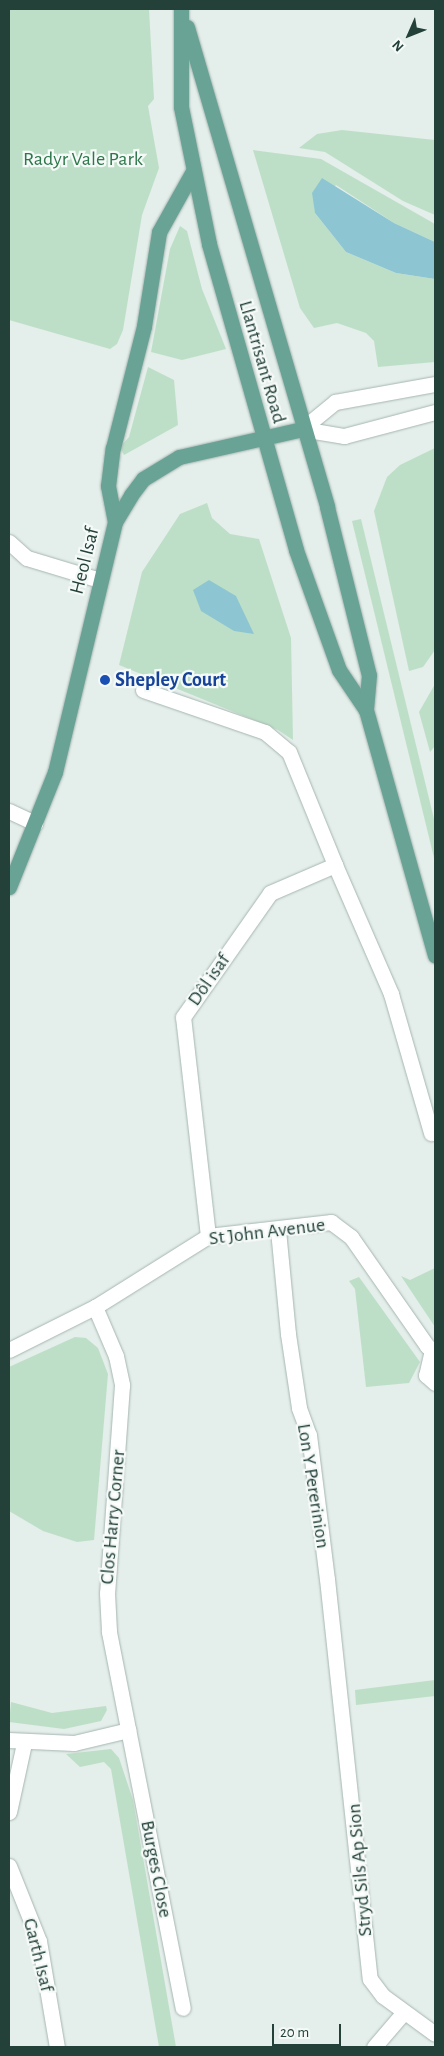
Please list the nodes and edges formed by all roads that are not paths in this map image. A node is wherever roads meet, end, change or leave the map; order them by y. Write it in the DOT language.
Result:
graph roads {
  1 [pos="182,9"];
  2 [pos="192,173"];
  3 [pos="435,384"];
  4 [pos="435,412"];
  5 [pos="302,430"];
  6 [pos="263,437"];
  7 [pos="115,522"];
  8 [pos="9,542"];
  9 [pos="100,580"];
  10 [pos="143,690"];
  11 [pos="366,710"];
  12 [pos="9,811"];
  13 [pos="35,822"];
  14 [pos="335,865"];
  15 [pos="9,887"];
  16 [pos="435,956"];
  17 [pos="431,1133"];
  18 [pos="278,1230"];
  19 [pos="208,1236"];
  20 [pos="95,1307"];
  21 [pos="9,1350"];
  22 [pos="434,1351"];
  23 [pos="435,1383"];
  24 [pos="343,1713"];
  25 [pos="128,1730"];
  26 [pos="9,1740"];
  27 [pos="24,1743"];
  28 [pos="9,1812"];
  29 [pos="9,1866"];
  30 [pos="183,2008"];
  31 [pos="403,2013"];
  32 [pos="435,2034"];
  33 [pos="57,2047"];
  34 [pos="374,2047"];
  1 -- 2 [label="main road, Llantrisant Road"];
  1 -- 5 [label="main road, Llantrisant Road"];
  2 -- 6 [label="main road, Llantrisant Road"];
  2 -- 7 [label="main road"];
  3 -- 5 [label="street"];
  4 -- 5 [label="street"];
  5 -- 6 [label="main road, Heol Isaf"];
  5 -- 11 [label="main road, Llantrisant Road"];
  6 -- 7 [label="main road, Heol Isaf"];
  6 -- 11 [label="main road, Llantrisant Road"];
  7 -- 9 [label="main road, Heol Isaf"];
  8 -- 9 [label="street"];
  9 -- 13 [label="main road, Heol Isaf"];
  10 -- 14 [label="street"];
  11 -- 16 [label="main road, Llantrisant Road"];
  12 -- 13 [label="street"];
  13 -- 15 [label="main road, Heol Isaf"];
  14 -- 17 [label="street"];
  14 -- 19 [label="street, Dôl isaf"];
  18 -- 19 [label="street, St John Avenue"];
  18 -- 22 [label="street, St John Avenue"];
  18 -- 24 [label="street, Lon Y Pererinion"];
  19 -- 20 [label="street, St John Avenue"];
  20 -- 21 [label="street, St John Avenue"];
  20 -- 25 [label="street, Clos Harry Corner"];
  22 -- 23 [label="street, St John Avenue"];
  24 -- 31 [label="street, Stryd Sils Ap Sion"];
  25 -- 27 [label="street"];
  25 -- 30 [label="street, Burges Close"];
  26 -- 27 [label="street"];
  27 -- 28 [label="street"];
  29 -- 33 [label="street, Garth Isaf"];
  31 -- 32 [label="street, Stryd Sils Ap Sion"];
  31 -- 34 [label="street"];
}
